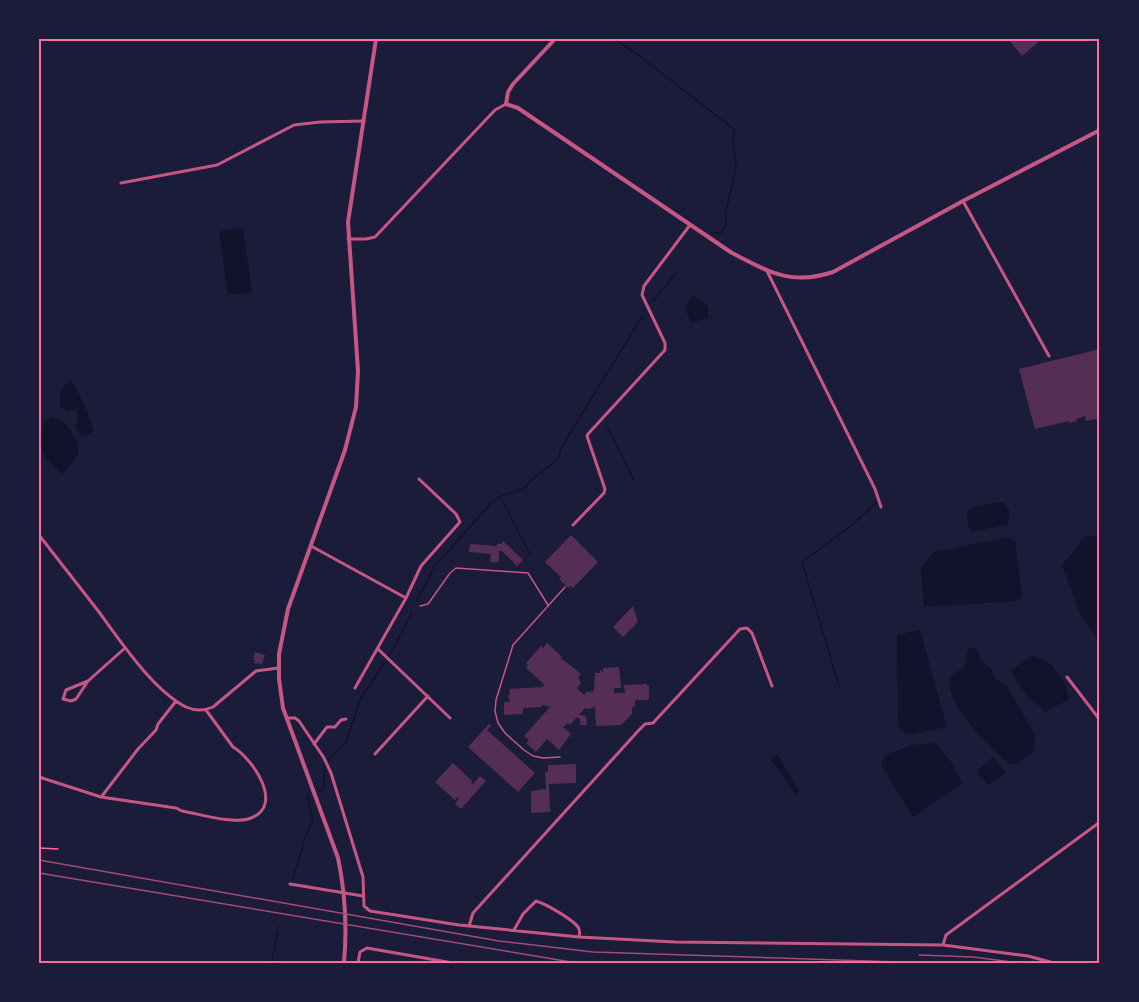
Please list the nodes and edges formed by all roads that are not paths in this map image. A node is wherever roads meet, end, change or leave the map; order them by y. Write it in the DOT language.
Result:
graph roads {
  1 [pos="376,39"];
  2 [pos="555,39"];
  3 [pos="506,104"];
  4 [pos="364,121"];
  5 [pos="1100,130"];
  6 [pos="121,183"];
  7 [pos="963,201"];
  8 [pos="690,225"];
  9 [pos="348,239"];
  10 [pos="767,271"];
  11 [pos="1048,356"];
  12 [pos="419,479"];
  13 [pos="881,507"];
  14 [pos="573,525"];
  15 [pos="39,535"];
  16 [pos="310,545"];
  17 [pos="565,587"];
  18 [pos="406,598"];
  19 [pos="548,605"];
  20 [pos="420,606"];
  21 [pos="124,648"];
  22 [pos="378,648"];
  23 [pos="278,668"];
  24 [pos="1067,676"];
  25 [pos="88,681"];
  26 [pos="772,686"];
  27 [pos="355,688"];
  28 [pos="428,696"];
  29 [pos="176,701"];
  30 [pos="206,710"];
  31 [pos="287,718"];
  32 [pos="450,718"];
  33 [pos="346,719"];
  34 [pos="1100,720"];
  35 [pos="314,744"];
  36 [pos="375,754"];
  37 [pos="560,757"];
  38 [pos="39,777"];
  39 [pos="101,797"];
  40 [pos="1100,822"];
  41 [pos="290,884"];
  42 [pos="363,896"];
  43 [pos="469,926"];
  44 [pos="514,930"];
  45 [pos="579,937"];
  46 [pos="943,945"];
  47 [pos="344,963"];
  48 [pos="358,963"];
  49 [pos="453,963"];
  50 [pos="1054,963"];
  1 -- 4 [label="street"];
  2 -- 3 [label="street"];
  3 -- 8 [label="street"];
  3 -- 9 [label="street"];
  4 -- 6 [label="street"];
  4 -- 9 [label="street"];
  5 -- 7 [label="street"];
  7 -- 10 [label="street"];
  7 -- 11 [label="street"];
  8 -- 10 [label="street"];
  8 -- 14 [label="street"];
  9 -- 16 [label="street"];
  10 -- 13 [label="street"];
  12 -- 18 [label="street"];
  15 -- 21 [label="street"];
  16 -- 18 [label="street"];
  16 -- 23 [label="street"];
  17 -- 19 [label="lane"];
  18 -- 22 [label="street"];
  19 -- 20 [label="lane"];
  19 -- 37 [label="lane"];
  21 -- 25 [label="street"];
  21 -- 29 [label="street"];
  22 -- 27 [label="street"];
  22 -- 28 [label="street"];
  23 -- 30 [label="street"];
  23 -- 31 [label="street"];
  24 -- 34 [label="street"];
  25 -- 25 [label="street"];
  26 -- 43 [label="street"];
  28 -- 32 [label="street"];
  28 -- 36 [label="street"];
  29 -- 30 [label="street"];
  29 -- 39 [label="street"];
  30 -- 39 [label="street"];
  31 -- 35 [label="street"];
  31 -- 47 [label="street"];
  33 -- 35 [label="street"];
  35 -- 42 [label="street"];
  38 -- 39 [label="street"];
  40 -- 46 [label="street"];
  41 -- 42 [label="street"];
  42 -- 43 [label="street"];
  43 -- 44 [label="street"];
  44 -- 45 [label="street"];
  44 -- 45 [label="street"];
  45 -- 46 [label="street"];
  46 -- 50 [label="street"];
  48 -- 49 [label="street"];
}
